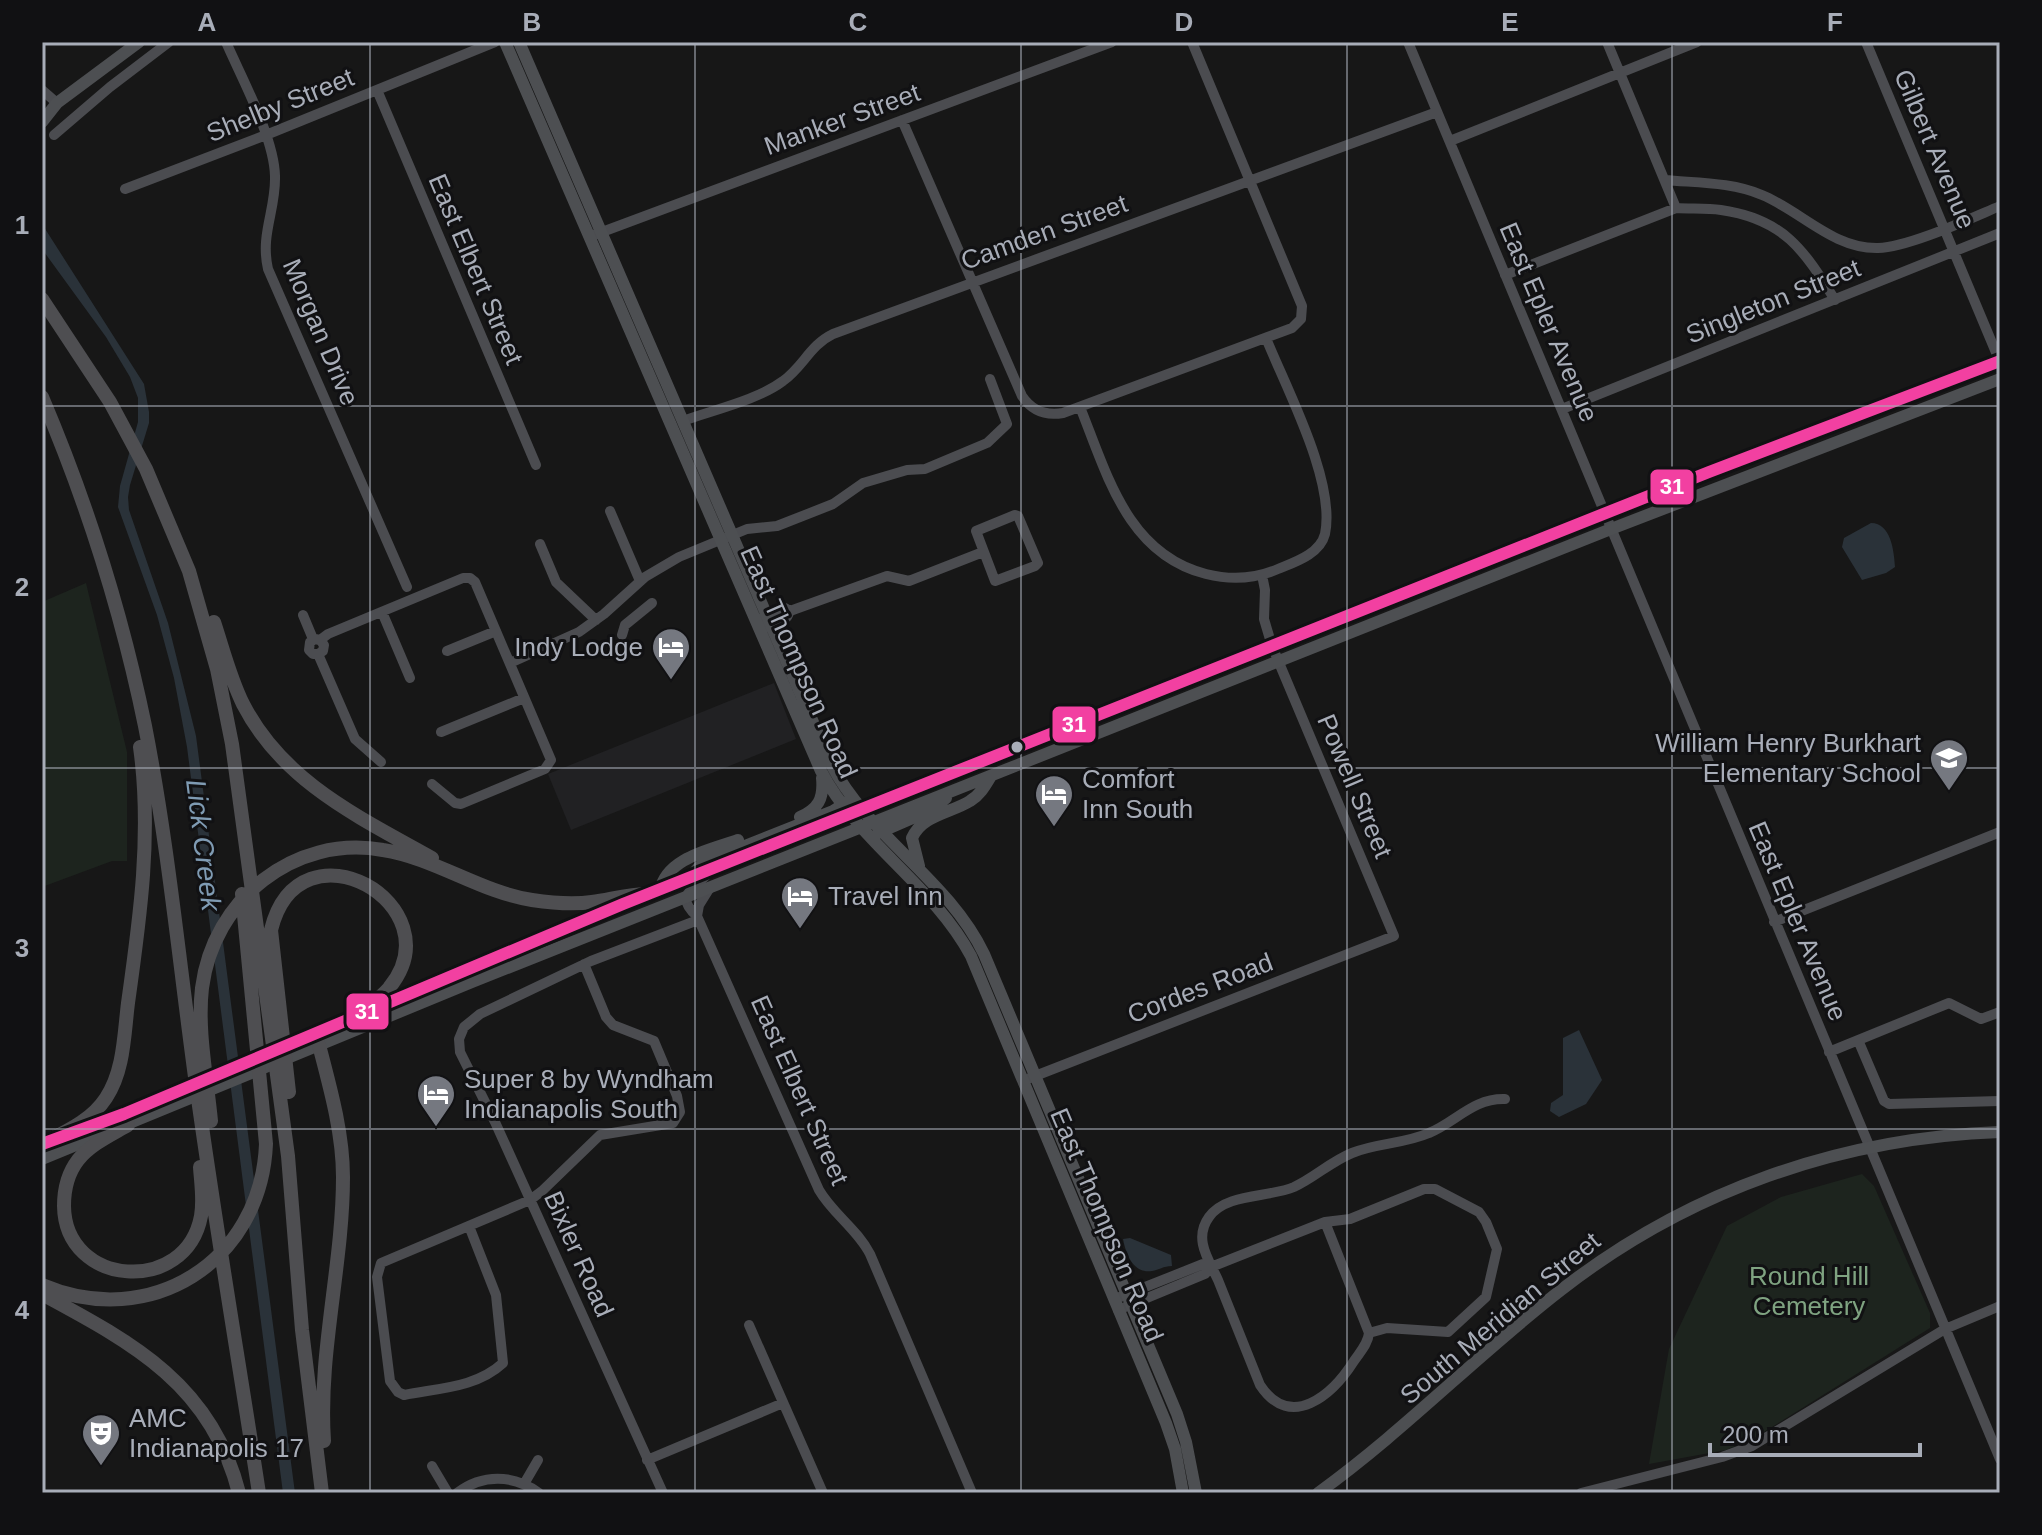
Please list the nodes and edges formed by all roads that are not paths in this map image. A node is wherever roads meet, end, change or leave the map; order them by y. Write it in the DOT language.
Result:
graph roads {
  1 [pos="139,42"];
  2 [pos="169,42"];
  3 [pos="226,42"];
  4 [pos="495,42"];
  5 [pos="505,42"];
  6 [pos="519,42"];
  7 [pos="1112,42"];
  8 [pos="1192,42"];
  9 [pos="1408,42"];
  10 [pos="1607,42"];
  11 [pos="1697,42"];
  12 [pos="1866,42"];
  13 [pos="1620,73"];
  14 [pos="42,90"];
  15 [pos="377,90"];
  16 [pos="57,103"];
  17 [pos="42,108"];
  18 [pos="1437,112"];
  19 [pos="902,120"];
  20 [pos="42,122"];
  21 [pos="54,135"];
  22 [pos="266,135"];
  23 [pos="1450,141"];
  24 [pos="1249,180"];
  25 [pos="1665,180"];
  26 [pos="125,189"];
  27 [pos="2000,206"];
  28 [pos="1676,208"];
  29 [pos="1944,228"];
  30 [pos="2000,233"];
  31 [pos="594,235"];
  32 [pos="1954,251"];
  33 [pos="1505,275"];
  34 [pos="971,283"];
  35 [pos="42,299"];
  36 [pos="1835,300"];
  37 [pos="1266,338"];
  38 [pos="2000,362"];
  39 [pos="990,379"];
  40 [pos="2000,379"];
  41 [pos="42,397"];
  42 [pos="1080,407"];
  43 [pos="1562,409"];
  44 [pos="676,422"];
  45 [pos="536,465"];
  46 [pos="610,511"];
  47 [pos="1604,513"];
  48 [pos="171,525"];
  49 [pos="1611,529"];
  50 [pos="726,538"];
  51 [pos="540,544"];
  52 [pos="983,552"];
  53 [pos="1262,575"];
  54 [pos="640,581"];
  55 [pos="407,587"];
  56 [pos="652,603"];
  57 [pos="382,612"];
  58 [pos="303,615"];
  59 [pos="596,620"];
  60 [pos="764,623"];
  61 [pos="496,631"];
  62 [pos="622,635"];
  63 [pos="315,646"];
  64 [pos="447,651"];
  65 [pos="1276,654"];
  66 [pos="295,655"];
  67 [pos="510,663"];
  68 [pos="410,678"];
  69 [pos="133,679"];
  70 [pos="524,698"];
  71 [pos="441,732"];
  72 [pos="1007,751"];
  73 [pos="381,762"];
  74 [pos="235,770"];
  75 [pos="821,771"];
  76 [pos="991,776"];
  77 [pos="432,784"];
  78 [pos="953,791"];
  79 [pos="852,810"];
  80 [pos="878,826"];
  81 [pos="861,828"];
  82 [pos="2000,832"];
  83 [pos="879,847"];
  84 [pos="920,869"];
  85 [pos="710,871"];
  86 [pos="687,881"];
  87 [pos="474,882"];
  88 [pos="709,889"];
  89 [pos="656,892"];
  90 [pos="686,897"];
  91 [pos="635,918"];
  92 [pos="697,918"];
  93 [pos="1774,922"];
  94 [pos="1394,936"];
  95 [pos="584,964"];
  96 [pos="2000,1012"];
  97 [pos="338,1024"];
  98 [pos="1858,1040"];
  99 [pos="319,1045"];
  100 [pos="292,1050"];
  101 [pos="1829,1052"];
  102 [pos="193,1063"];
  103 [pos="1029,1079"];
  104 [pos="174,1099"];
  105 [pos="1505,1099"];
  106 [pos="2000,1101"];
  107 [pos="128,1125"];
  108 [pos="2000,1132"];
  109 [pos="42,1144"];
  110 [pos="1868,1147"];
  111 [pos="288,1156"];
  112 [pos="42,1159"];
  113 [pos="210,1173"];
  114 [pos="530,1200"];
  115 [pos="1325,1222"];
  116 [pos="469,1226"];
  117 [pos="1211,1267"];
  118 [pos="42,1285"];
  119 [pos="42,1293"];
  120 [pos="1123,1302"];
  121 [pos="2000,1306"];
  122 [pos="749,1325"];
  123 [pos="1945,1329"];
  124 [pos="1369,1333"];
  125 [pos="783,1403"];
  126 [pos="2000,1459"];
  127 [pos="538,1460"];
  128 [pos="647,1460"];
  129 [pos="432,1466"];
  130 [pos="524,1484"];
  131 [pos="239,1493"];
  132 [pos="259,1493"];
  133 [pos="325,1493"];
  134 [pos="448,1493"];
  135 [pos="457,1493"];
  136 [pos="539,1493"];
  137 [pos="663,1493"];
  138 [pos="823,1493"];
  139 [pos="972,1493"];
  140 [pos="1183,1493"];
  141 [pos="1196,1493"];
  142 [pos="1318,1493"];
  143 [pos="1581,1493"];
  1 -- 16 [label="main road"];
  2 -- 21 [label="street"];
  3 -- 22 [label="street, Morgan Drive"];
  4 -- 15 [label="street, Shelby Street"];
  5 -- 31 [label="main road, East Thompson Road"];
  6 -- 31 [label="main road, East Thompson Road"];
  7 -- 19 [label="street, Manker Street"];
  8 -- 24 [label="street"];
  9 -- 18 [label="street, East Epler Avenue"];
  10 -- 13 [label="street"];
  11 -- 13 [label="street"];
  12 -- 29 [label="street, Gilbert Avenue"];
  13 -- 23 [label="street"];
  13 -- 25 [label="street"];
  14 -- 16 [label="street"];
  15 -- 22 [label="street, Shelby Street"];
  15 -- 45 [label="street, East Elbert Street"];
  16 -- 17 [label="main road"];
  16 -- 20 [label="main road"];
  18 -- 23 [label="street, East Epler Avenue"];
  18 -- 24 [label="street, Camden Street"];
  19 -- 31 [label="street, Manker Street"];
  19 -- 34 [label="street"];
  22 -- 26 [label="street, Shelby Street"];
  22 -- 55 [label="street, Morgan Drive"];
  23 -- 33 [label="street, East Epler Avenue"];
  24 -- 34 [label="street, Camden Street"];
  24 -- 37 [label="street"];
  25 -- 28 [label="street"];
  25 -- 29 [label="street"];
  27 -- 29 [label="street"];
  28 -- 33 [label="street"];
  28 -- 36 [label="street"];
  29 -- 32 [label="street, Gilbert Avenue"];
  30 -- 32 [label="street, Singleton Street"];
  31 -- 44 [label="main road, East Thompson Road"];
  32 -- 36 [label="street, Singleton Street"];
  32 -- 38 [label="street, Gilbert Avenue"];
  33 -- 43 [label="street, East Epler Avenue"];
  34 -- 42 [label="street"];
  34 -- 44 [label="street, Camden Street"];
  35 -- 48 [label="highway"];
  36 -- 43 [label="street, Singleton Street"];
  37 -- 42 [label="street"];
  37 -- 53 [label="street"];
  38 -- 47 [label="main road"];
  39 -- 50 [label="street"];
  40 -- 49 [label="main road"];
  41 -- 69 [label="highway"];
  42 -- 53 [label="street"];
  43 -- 47 [label="street, East Epler Avenue"];
  44 -- 50 [label="main road, East Thompson Road"];
  46 -- 54 [label="street"];
  47 -- 49 [label="street, East Epler Avenue"];
  47 -- 65 [label="main road"];
  48 -- 74 [label="highway"];
  48 -- 87 [label="highway"];
  49 -- 65 [label="main road"];
  49 -- 93 [label="street, East Epler Avenue"];
  50 -- 54 [label="street"];
  50 -- 60 [label="main road, East Thompson Road"];
  51 -- 59 [label="street"];
  52 -- 52 [label="street"];
  52 -- 60 [label="street"];
  53 -- 65 [label="street, Powell Street"];
  54 -- 59 [label="street"];
  56 -- 62 [label="street"];
  57 -- 61 [label="street"];
  57 -- 63 [label="street"];
  57 -- 68 [label="street"];
  58 -- 63 [label="street"];
  59 -- 67 [label="street"];
  60 -- 75 [label="main road, East Thompson Road"];
  60 -- 79 [label="main road, East Thompson Road"];
  61 -- 64 [label="street"];
  61 -- 67 [label="street"];
  63 -- 66 [label="street"];
  63 -- 73 [label="street"];
  65 -- 72 [label="main road"];
  65 -- 76 [label="main road"];
  65 -- 94 [label="street, Powell Street"];
  67 -- 70 [label="street"];
  69 -- 102 [label="highway"];
  69 -- 109 [label="highway"];
  70 -- 71 [label="street"];
  70 -- 77 [label="street"];
  72 -- 78 [label="main road"];
  72 -- 79 [label="main road"];
  74 -- 111 [label="highway"];
  74 -- 118 [label="highway"];
  75 -- 79 [label="main road, East Thompson Road"];
  75 -- 89 [label="main road"];
  76 -- 78 [label="main road"];
  76 -- 84 [label="main road"];
  78 -- 80 [label="main road"];
  79 -- 80 [label="main road, East Thompson Road"];
  79 -- 81 [label="main road, East Thompson Road"];
  79 -- 85 [label="main road"];
  79 -- 86 [label="main road"];
  80 -- 81 [label="main road"];
  80 -- 83 [label="main road"];
  80 -- 84 [label="main road, East Thompson Road"];
  81 -- 83 [label="main road, East Thompson Road"];
  81 -- 88 [label="main road"];
  82 -- 93 [label="street"];
  83 -- 103 [label="main road, East Thompson Road"];
  84 -- 103 [label="main road, East Thompson Road"];
  85 -- 86 [label="main road"];
  85 -- 90 [label="street"];
  86 -- 89 [label="main road"];
  86 -- 91 [label="main road"];
  87 -- 89 [label="highway"];
  87 -- 113 [label="highway"];
  88 -- 90 [label="main road"];
  88 -- 92 [label="street"];
  89 -- 97 [label="main road"];
  90 -- 91 [label="main road"];
  90 -- 92 [label="street, East Elbert Street"];
  91 -- 99 [label="main road"];
  92 -- 95 [label="street"];
  92 -- 139 [label="street, East Elbert Street"];
  93 -- 101 [label="street, East Epler Avenue"];
  94 -- 103 [label="street, Cordes Road"];
  95 -- 114 [label="street, Bixler Road"];
  95 -- 114 [label="street"];
  96 -- 98 [label="street"];
  97 -- 100 [label="main road"];
  97 -- 111 [label="highway"];
  98 -- 101 [label="street"];
  98 -- 106 [label="street"];
  99 -- 100 [label="main road"];
  99 -- 133 [label="highway"];
  100 -- 104 [label="main road"];
  101 -- 110 [label="street, East Epler Avenue"];
  102 -- 107 [label="highway"];
  102 -- 113 [label="highway"];
  103 -- 120 [label="main road, East Thompson Road"];
  104 -- 107 [label="main road"];
  104 -- 109 [label="main road"];
  105 -- 117 [label="street"];
  107 -- 112 [label="main road"];
  108 -- 110 [label="main road, South Meridian Street"];
  110 -- 123 [label="street, East Epler Avenue"];
  110 -- 142 [label="main road, South Meridian Street"];
  111 -- 133 [label="highway"];
  113 -- 132 [label="highway"];
  114 -- 116 [label="street"];
  114 -- 128 [label="street, Bixler Road"];
  115 -- 117 [label="street"];
  115 -- 124 [label="street"];
  115 -- 124 [label="street"];
  116 -- 116 [label="street"];
  117 -- 120 [label="street"];
  117 -- 124 [label="street"];
  119 -- 131 [label="highway"];
  120 -- 140 [label="main road, East Thompson Road"];
  120 -- 141 [label="main road, East Thompson Road"];
  121 -- 123 [label="street"];
  122 -- 125 [label="street"];
  123 -- 126 [label="street, East Epler Avenue"];
  123 -- 143 [label="street"];
  125 -- 128 [label="street"];
  125 -- 138 [label="street"];
  127 -- 130 [label="street"];
  128 -- 137 [label="street, Bixler Road"];
  129 -- 134 [label="street"];
  130 -- 135 [label="street"];
  130 -- 136 [label="street"];
}
